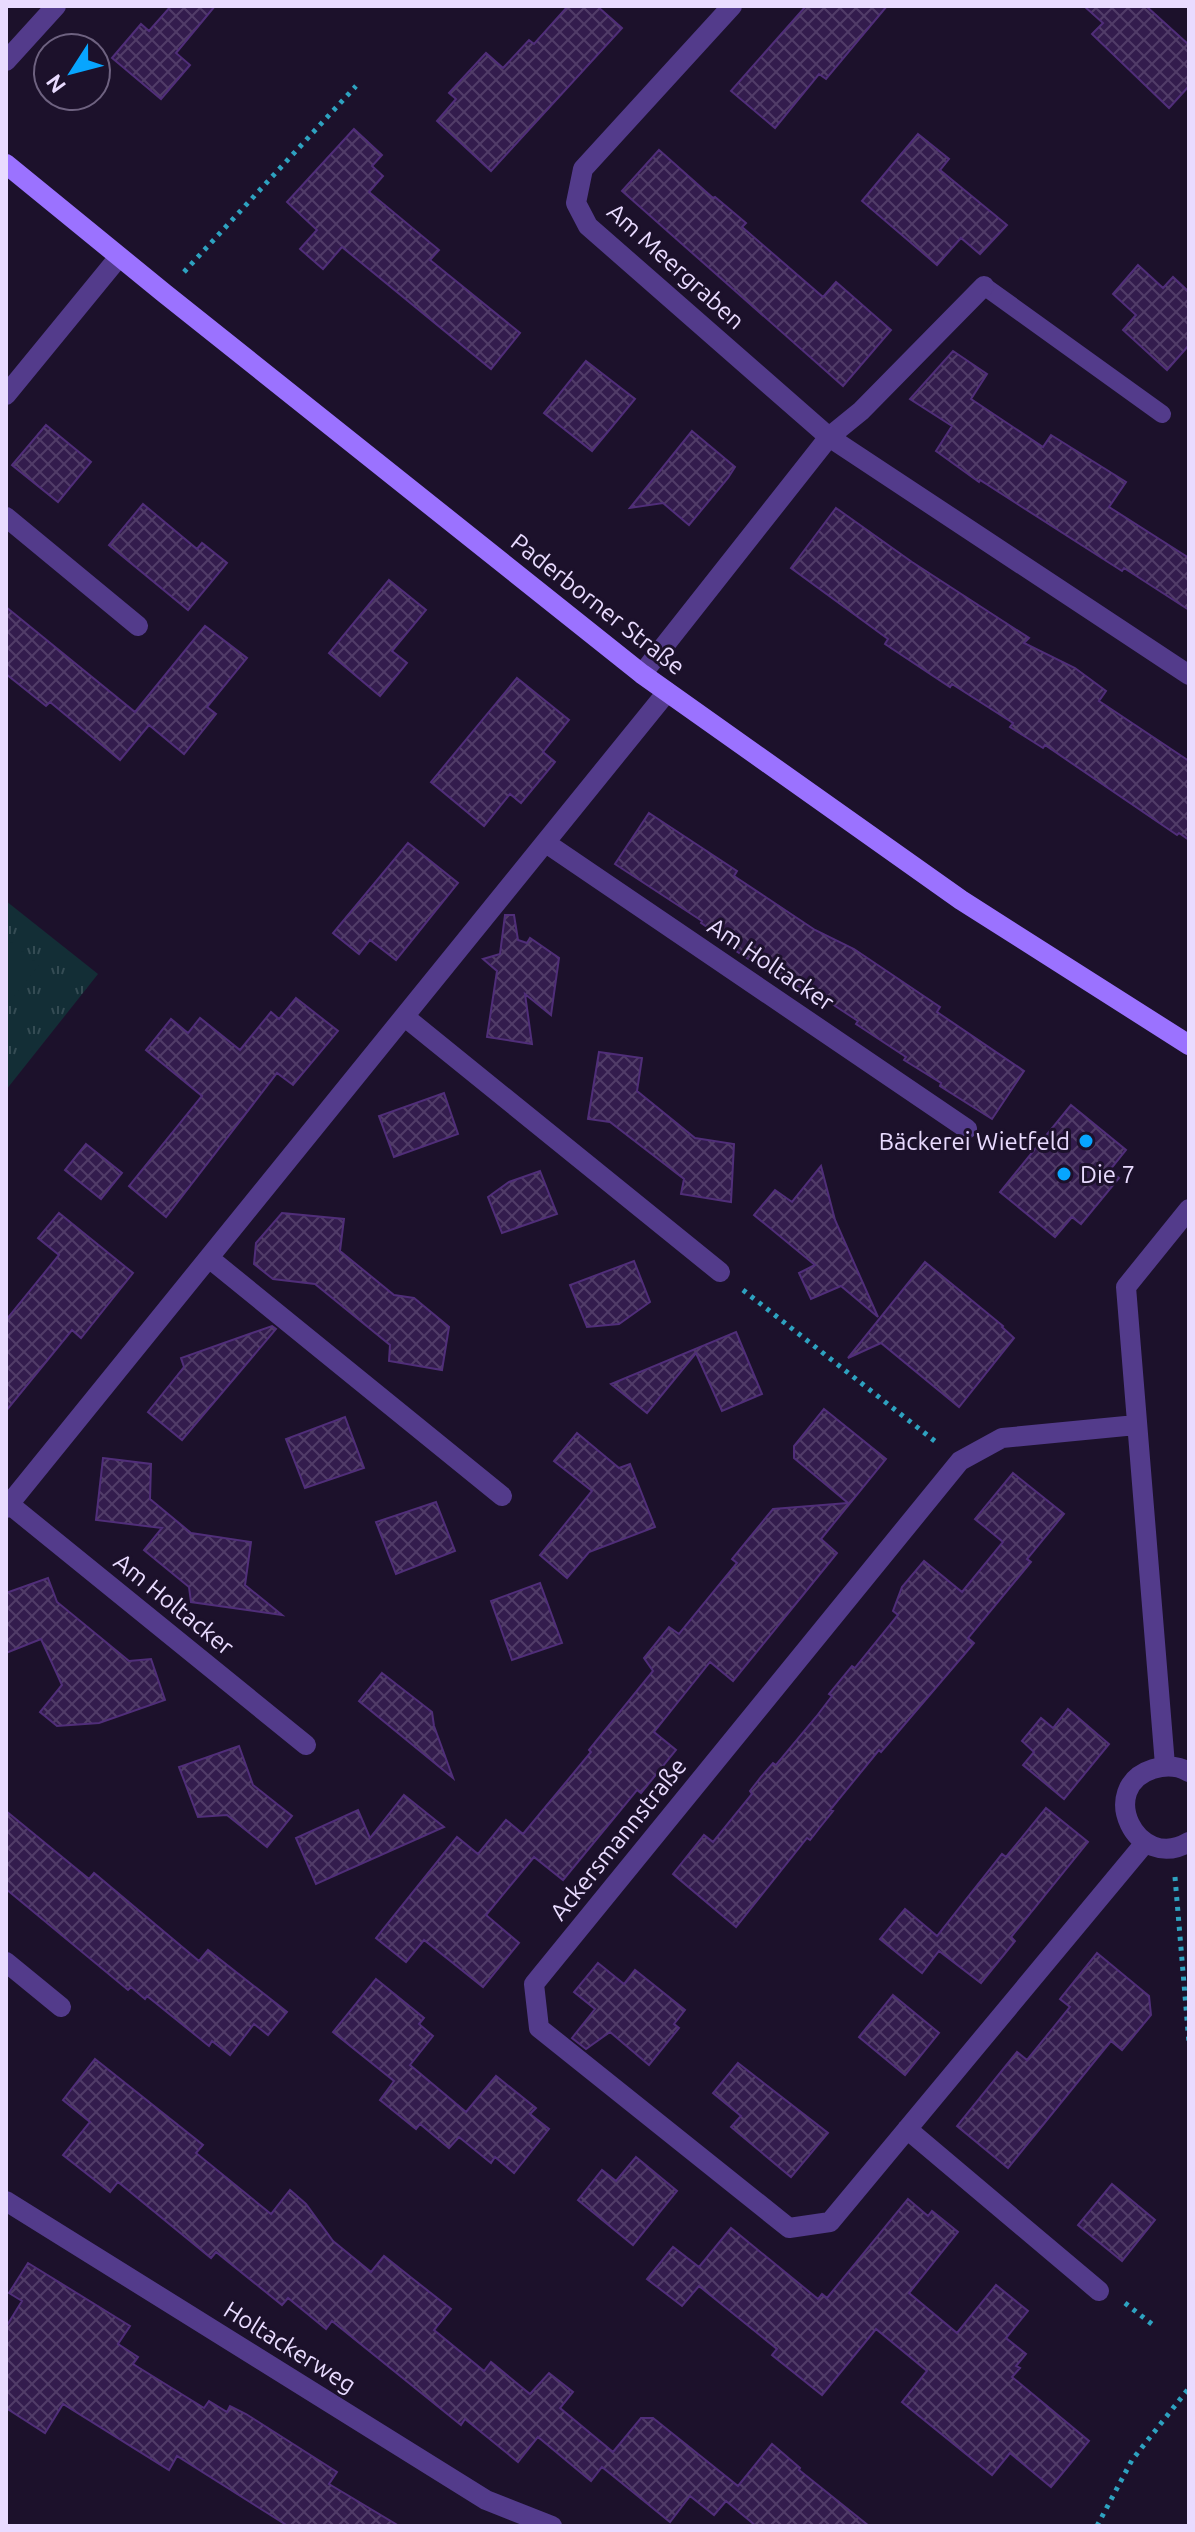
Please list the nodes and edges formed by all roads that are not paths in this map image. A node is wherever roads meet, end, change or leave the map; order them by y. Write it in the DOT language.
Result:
graph roads {
  1 [pos="56,6"];
  2 [pos="732,6"];
  3 [pos="6,61"];
  4 [pos="6,164"];
  5 [pos="119,257"];
  6 [pos="984,286"];
  7 [pos="6,395"];
  8 [pos="1162,414"];
  9 [pos="829,437"];
  10 [pos="6,517"];
  11 [pos="138,626"];
  12 [pos="642,674"];
  13 [pos="1189,675"];
  14 [pos="667,692"];
  15 [pos="546,843"];
  16 [pos="405,1017"];
  17 [pos="1189,1045"];
  18 [pos="967,1129"];
  19 [pos="1189,1209"];
  20 [pos="209,1258"];
  21 [pos="720,1272"];
  22 [pos="1136,1425"];
  23 [pos="502,1496"];
  24 [pos="8,1506"];
  25 [pos="306,1745"];
  26 [pos="1165,1765"];
  27 [pos="1189,1772"];
  28 [pos="1145,1843"];
  29 [pos="1180,1846"];
  30 [pos="6,1962"];
  31 [pos="61,2007"];
  32 [pos="907,2129"];
  33 [pos="6,2201"];
  34 [pos="1099,2291"];
  35 [pos="552,2526"];
  1 -- 3 [label="street"];
  2 -- 9 [label="street, Am Meergraben"];
  4 -- 5 [label="main road, Paderborner Straße"];
  5 -- 7 [label="street"];
  5 -- 12 [label="main road, Paderborner Straße"];
  6 -- 8 [label="lane"];
  6 -- 9 [label="street"];
  9 -- 12 [label="street"];
  9 -- 13 [label="street, Am Meergraben"];
  10 -- 11 [label="street"];
  12 -- 14 [label="main road, Paderborner Straße"];
  14 -- 15 [label="street, Am Holtacker"];
  14 -- 17 [label="main road, Paderborner Straße"];
  15 -- 16 [label="street, Am Holtacker"];
  15 -- 18 [label="street, Am Holtacker"];
  16 -- 20 [label="street, Am Holtacker"];
  16 -- 21 [label="street"];
  19 -- 22 [label="street"];
  20 -- 23 [label="street"];
  20 -- 24 [label="street, Am Holtacker"];
  22 -- 26 [label="street"];
  22 -- 32 [label="street, Ackersmannstraße"];
  24 -- 25 [label="street, Am Holtacker"];
  26 -- 27 [label="street"];
  26 -- 28 [label="street"];
  28 -- 29 [label="street"];
  28 -- 32 [label="street, Ackersmannstraße"];
  30 -- 31 [label="street"];
  32 -- 34 [label="street"];
  33 -- 35 [label="street, Holtackerweg"];
}
